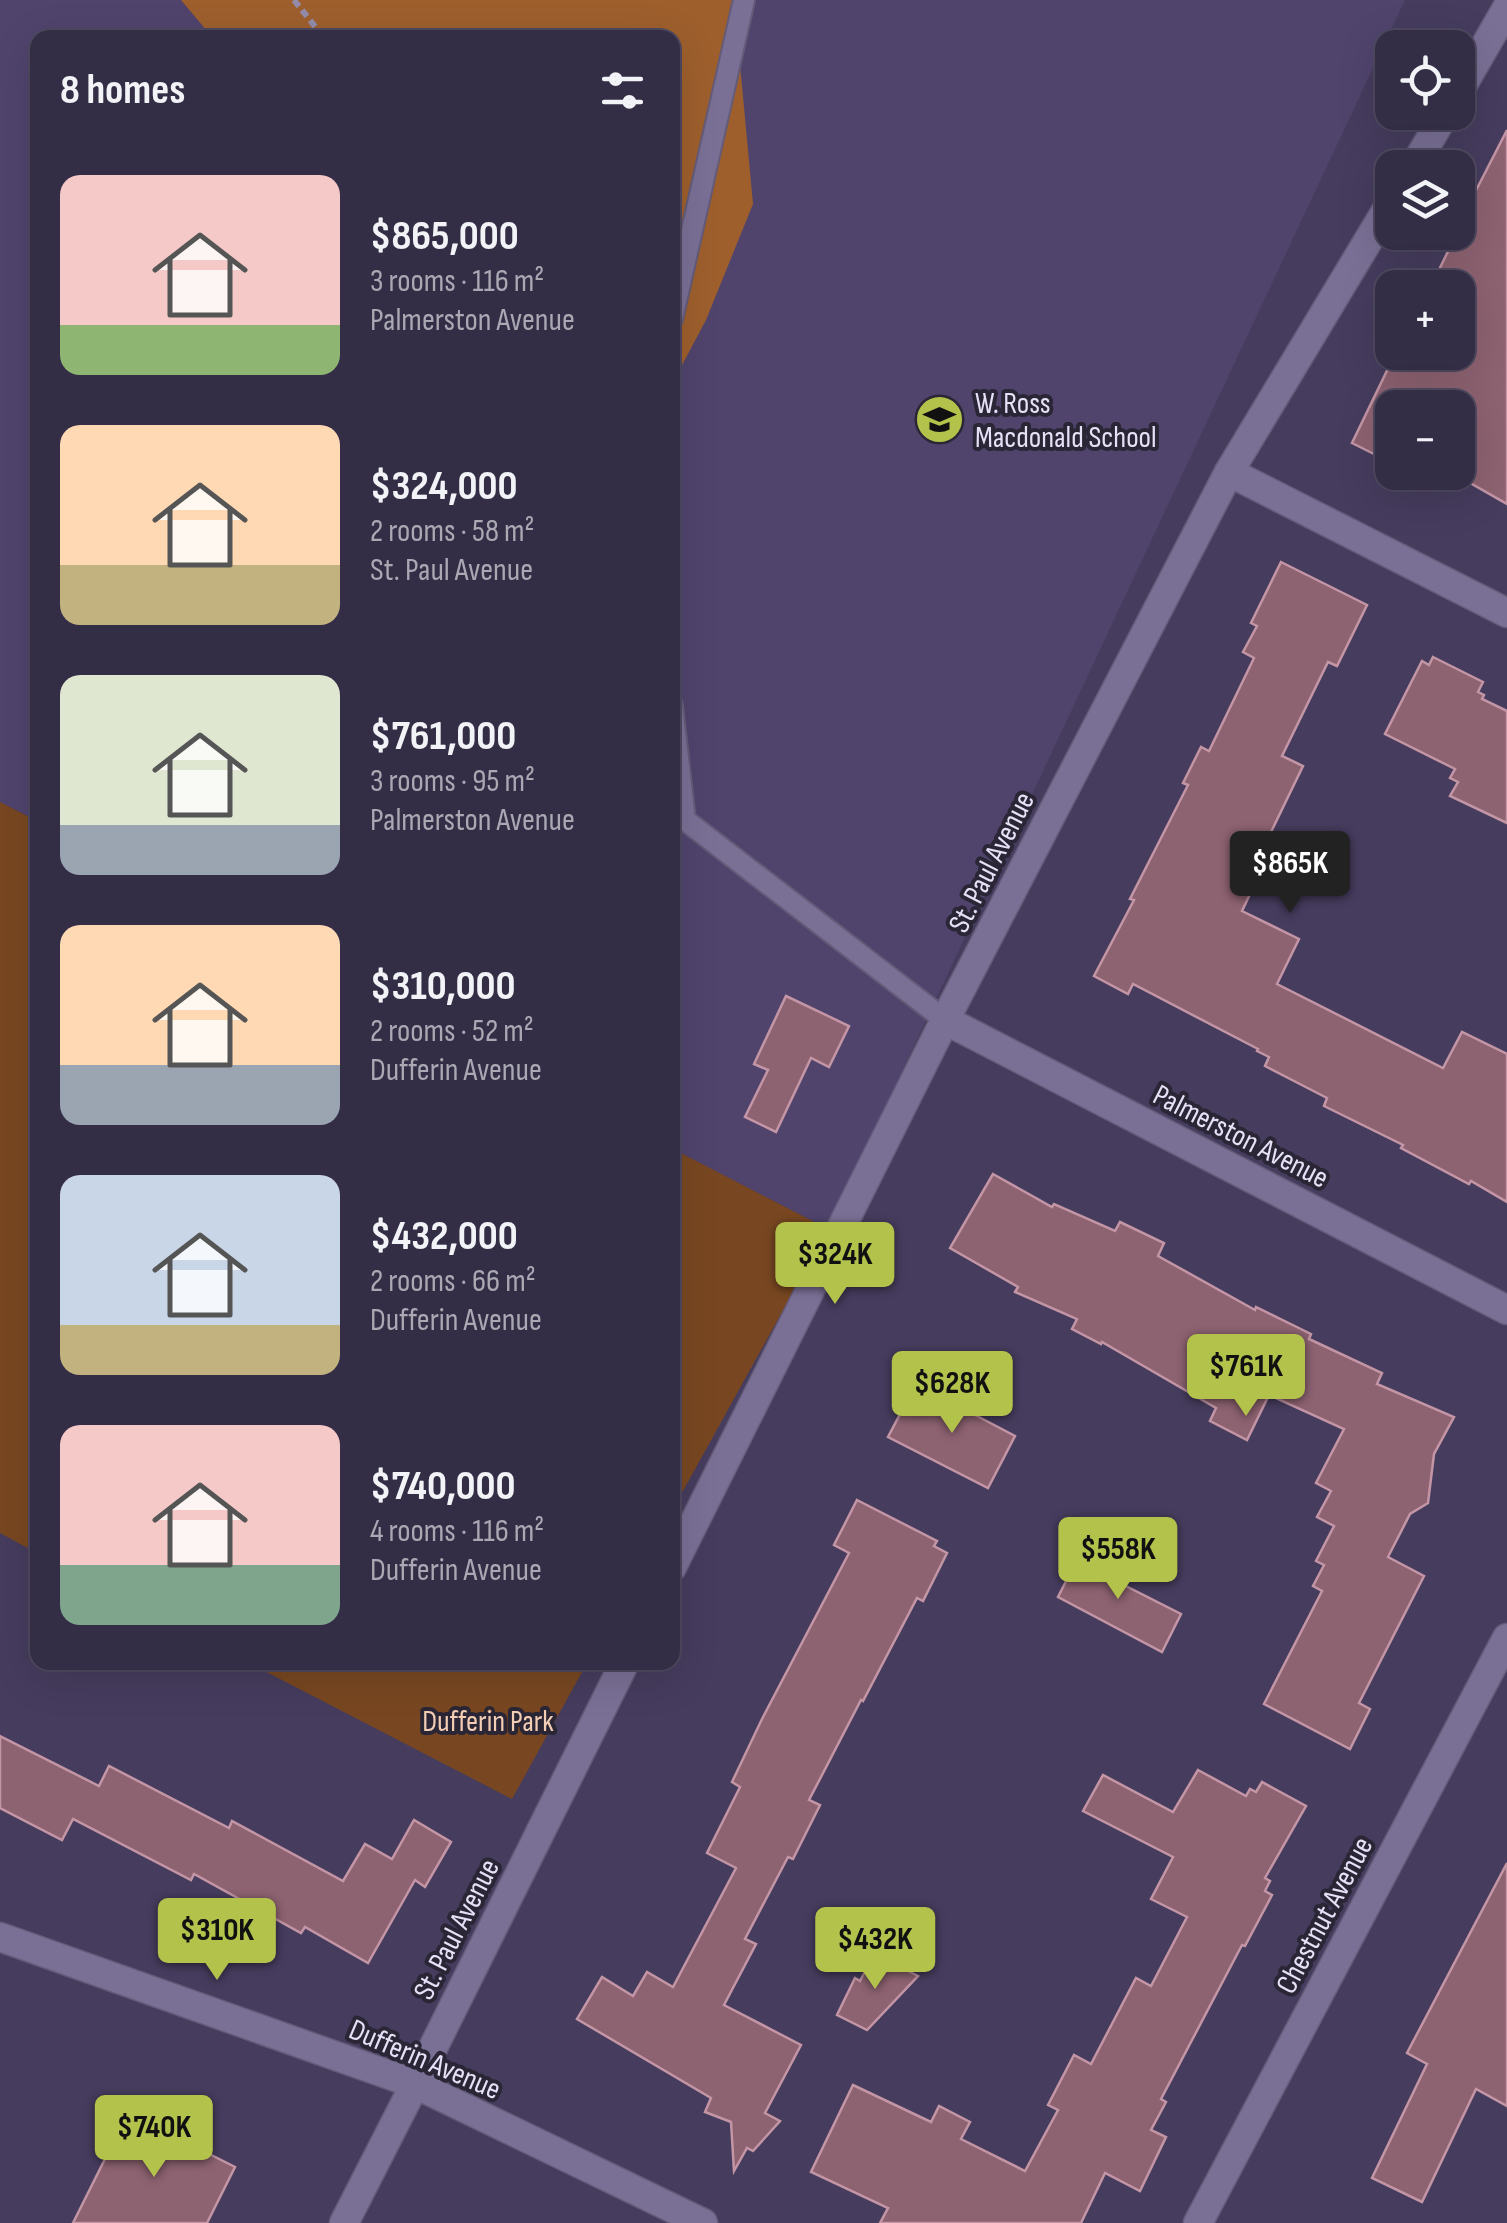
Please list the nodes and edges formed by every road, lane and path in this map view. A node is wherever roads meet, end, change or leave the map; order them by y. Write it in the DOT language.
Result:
graph roads {
  1 [pos="294,0"];
  2 [pos="744,0"];
  3 [pos="1507,8"];
  4 [pos="318,30"];
  5 [pos="1475,64"];
  6 [pos="1375,229"];
  7 [pos="680,284"];
  8 [pos="1229,472"];
  9 [pos="1507,613"];
  10 [pos="680,776"];
  11 [pos="945,1020"];
  12 [pos="1507,1310"];
  13 [pos="680,1552"];
  14 [pos="1507,1638"];
  15 [pos="621,1670"];
  16 [pos="0,1937"];
  17 [pos="415,2084"];
  18 [pos="344,2223"];
  19 [pos="703,2223"];
  20 [pos="1198,2223"];
  1 -- 4 [label="path"];
  2 -- 7 [label="lane"];
  3 -- 5 [label="street"];
  6 -- 8 [label="street, St. Paul Avenue"];
  8 -- 9 [label="street"];
  8 -- 11 [label="street, St. Paul Avenue"];
  10 -- 11 [label="lane"];
  11 -- 12 [label="street, Palmerston Avenue"];
  11 -- 13 [label="street, St. Paul Avenue"];
  14 -- 20 [label="street, Chestnut Avenue"];
  15 -- 17 [label="street, St. Paul Avenue"];
  16 -- 17 [label="street, Dufferin Avenue"];
  17 -- 18 [label="street, St. Paul Avenue"];
  17 -- 19 [label="street, Dufferin Avenue"];
}
